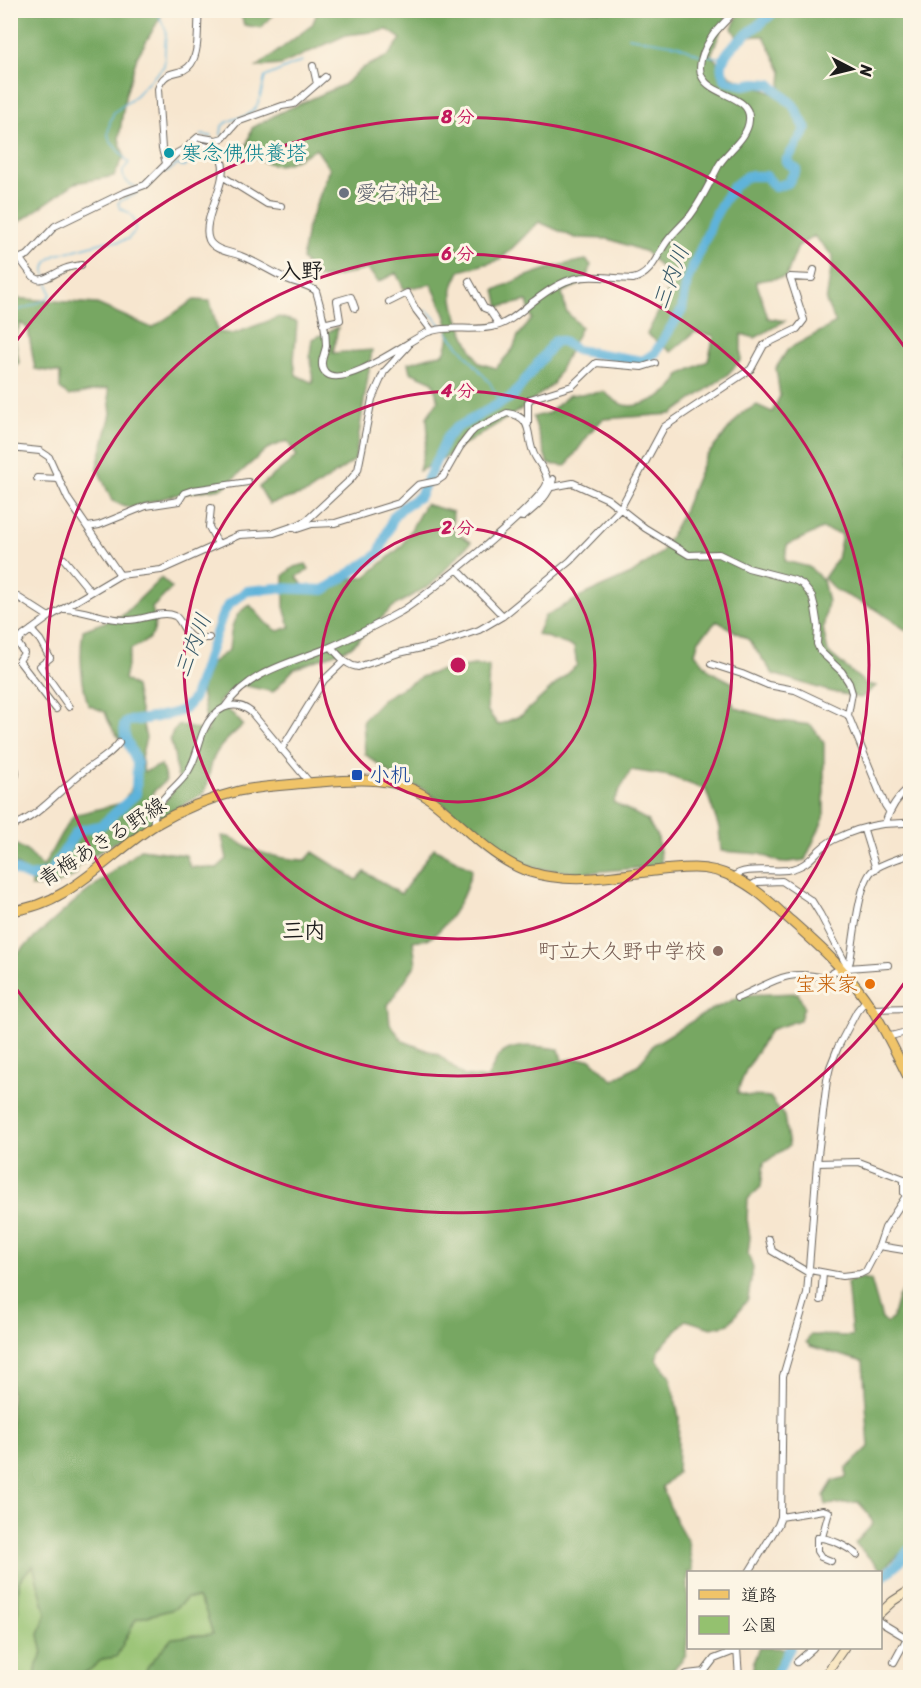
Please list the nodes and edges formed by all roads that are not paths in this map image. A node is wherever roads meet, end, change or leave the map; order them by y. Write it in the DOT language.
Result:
graph roads {
  1 [pos="199,10"];
  2 [pos="735,10"];
  3 [pos="314,66"];
  4 [pos="325,77"];
  5 [pos="317,84"];
  6 [pos="184,148"];
  7 [pos="166,163"];
  8 [pos="222,176"];
  9 [pos="281,206"];
  10 [pos="20,259"];
  11 [pos="10,262"];
  12 [pos="81,265"];
  13 [pos="814,270"];
  14 [pos="470,281"];
  15 [pos="389,302"];
  16 [pos="355,308"];
  17 [pos="322,324"];
  18 [pos="499,325"];
  19 [pos="432,331"];
  20 [pos="412,341"];
  21 [pos="655,363"];
  22 [pos="528,425"];
  23 [pos="10,448"];
  24 [pos="37,478"];
  25 [pos="59,479"];
  26 [pos="553,479"];
  27 [pos="248,482"];
  28 [pos="552,487"];
  29 [pos="212,508"];
  30 [pos="620,508"];
  31 [pos="518,516"];
  32 [pos="88,527"];
  33 [pos="292,527"];
  34 [pos="218,544"];
  35 [pos="64,559"];
  36 [pos="457,569"];
  37 [pos="120,575"];
  38 [pos="10,592"];
  39 [pos="91,592"];
  40 [pos="63,609"];
  41 [pos="503,616"];
  42 [pos="49,617"];
  43 [pos="31,630"];
  44 [pos="209,638"];
  45 [pos="17,642"];
  46 [pos="331,646"];
  47 [pos="10,649"];
  48 [pos="344,661"];
  49 [pos="711,664"];
  50 [pos="46,675"];
  51 [pos="36,683"];
  52 [pos="69,707"];
  53 [pos="225,707"];
  54 [pos="56,709"];
  55 [pos="848,715"];
  56 [pos="119,743"];
  57 [pos="281,750"];
  58 [pos="10,761"];
  59 [pos="310,783"];
  60 [pos="910,787"];
  61 [pos="10,788"];
  62 [pos="889,811"];
  63 [pos="910,822"];
  64 [pos="885,824"];
  65 [pos="10,826"];
  66 [pos="154,826"];
  67 [pos="864,830"];
  68 [pos="910,854"];
  69 [pos="876,869"];
  70 [pos="733,877"];
  71 [pos="750,886"];
  72 [pos="10,911"];
  73 [pos="888,965"];
  74 [pos="845,969"];
  75 [pos="737,998"];
  76 [pos="866,1000"];
  77 [pos="910,1008"];
  78 [pos="872,1009"];
  79 [pos="910,1030"];
  80 [pos="887,1037"];
  81 [pos="910,1081"];
  82 [pos="817,1163"];
  83 [pos="908,1195"];
  84 [pos="769,1239"];
  85 [pos="879,1246"];
  86 [pos="910,1251"];
  87 [pos="810,1271"];
  88 [pos="823,1273"];
  89 [pos="821,1300"];
  90 [pos="781,1517"];
  91 [pos="822,1537"];
  92 [pos="857,1555"];
  93 [pos="831,1561"];
  94 [pos="750,1571"];
  95 [pos="910,1590"];
  96 [pos="882,1611"];
  97 [pos="882,1623"];
  98 [pos="909,1639"];
  99 [pos="735,1649"];
  100 [pos="737,1649"];
  101 [pos="811,1649"];
  102 [pos="843,1649"];
  103 [pos="797,1662"];
  104 [pos="894,1662"];
  105 [pos="825,1675"];
  106 [pos="680,1677"];
  107 [pos="739,1677"];
  108 [pos="843,1677"];
  1 -- 7 [label="street"];
  2 -- 18 [label="street"];
  3 -- 5 [label="street"];
  4 -- 5 [label="street"];
  5 -- 6 [label="street"];
  6 -- 7 [label="street"];
  6 -- 8 [label="street"];
  7 -- 10 [label="street"];
  8 -- 9 [label="street"];
  8 -- 17 [label="street"];
  10 -- 11 [label="street"];
  10 -- 12 [label="street"];
  13 -- 30 [label="street"];
  14 -- 18 [label="street"];
  15 -- 19 [label="street"];
  16 -- 17 [label="street"];
  17 -- 20 [label="street"];
  18 -- 19 [label="street"];
  19 -- 20 [label="street"];
  20 -- 33 [label="street"];
  21 -- 22 [label="street"];
  22 -- 31 [label="street"];
  22 -- 33 [label="street"];
  23 -- 25 [label="street"];
  24 -- 25 [label="street"];
  25 -- 32 [label="street"];
  26 -- 28 [label="street"];
  27 -- 32 [label="street"];
  28 -- 30 [label="street"];
  28 -- 31 [label="street"];
  29 -- 34 [label="street"];
  30 -- 41 [label="street"];
  30 -- 55 [label="street"];
  31 -- 36 [label="street"];
  32 -- 37 [label="street"];
  33 -- 34 [label="street"];
  34 -- 37 [label="street"];
  35 -- 39 [label="street"];
  36 -- 41 [label="street"];
  36 -- 46 [label="street"];
  37 -- 39 [label="street"];
  38 -- 42 [label="street"];
  39 -- 40 [label="street"];
  40 -- 42 [label="street"];
  40 -- 44 [label="street"];
  41 -- 48 [label="street"];
  42 -- 43 [label="street"];
  43 -- 45 [label="street"];
  43 -- 50 [label="street"];
  45 -- 47 [label="street"];
  45 -- 51 [label="street"];
  46 -- 48 [label="street"];
  46 -- 53 [label="street"];
  48 -- 57 [label="street"];
  49 -- 55 [label="street"];
  50 -- 51 [label="street"];
  50 -- 52 [label="street"];
  51 -- 54 [label="street"];
  53 -- 57 [label="street"];
  53 -- 66 [label="street"];
  55 -- 62 [label="street"];
  56 -- 65 [label="street"];
  57 -- 59 [label="street"];
  58 -- 61 [label="street"];
  59 -- 66 [label="main road, 青梅あきる野線"];
  59 -- 70 [label="main road, 青梅あきる野線"];
  60 -- 62 [label="street"];
  62 -- 64 [label="street"];
  63 -- 64 [label="street"];
  64 -- 67 [label="street"];
  66 -- 72 [label="main road, 青梅あきる野線"];
  67 -- 69 [label="street"];
  67 -- 70 [label="street"];
  68 -- 69 [label="street"];
  69 -- 74 [label="street"];
  70 -- 71 [label="main road, 青梅あきる野線"];
  71 -- 74 [label="main road, 青梅あきる野線"];
  71 -- 74 [label="street"];
  73 -- 74 [label="street"];
  74 -- 75 [label="street"];
  74 -- 76 [label="main road, 青梅あきる野線"];
  76 -- 78 [label="main road, 青梅あきる野線"];
  76 -- 82 [label="street"];
  77 -- 78 [label="street"];
  78 -- 80 [label="main road, 青梅あきる野線"];
  79 -- 80 [label="street"];
  80 -- 81 [label="main road, 青梅あきる野線"];
  82 -- 83 [label="street"];
  82 -- 87 [label="street"];
  83 -- 85 [label="street"];
  84 -- 87 [label="street"];
  85 -- 86 [label="street"];
  85 -- 88 [label="street"];
  87 -- 88 [label="street"];
  87 -- 90 [label="street"];
  88 -- 89 [label="street"];
  90 -- 91 [label="street"];
  90 -- 94 [label="street"];
  91 -- 92 [label="street"];
  91 -- 93 [label="street"];
  95 -- 96 [label="main road"];
  97 -- 98 [label="street"];
  98 -- 104 [label="street"];
  99 -- 106 [label="street"];
  100 -- 107 [label="street"];
  101 -- 103 [label="street"];
  102 -- 105 [label="main road"];
  105 -- 108 [label="street"];
}
